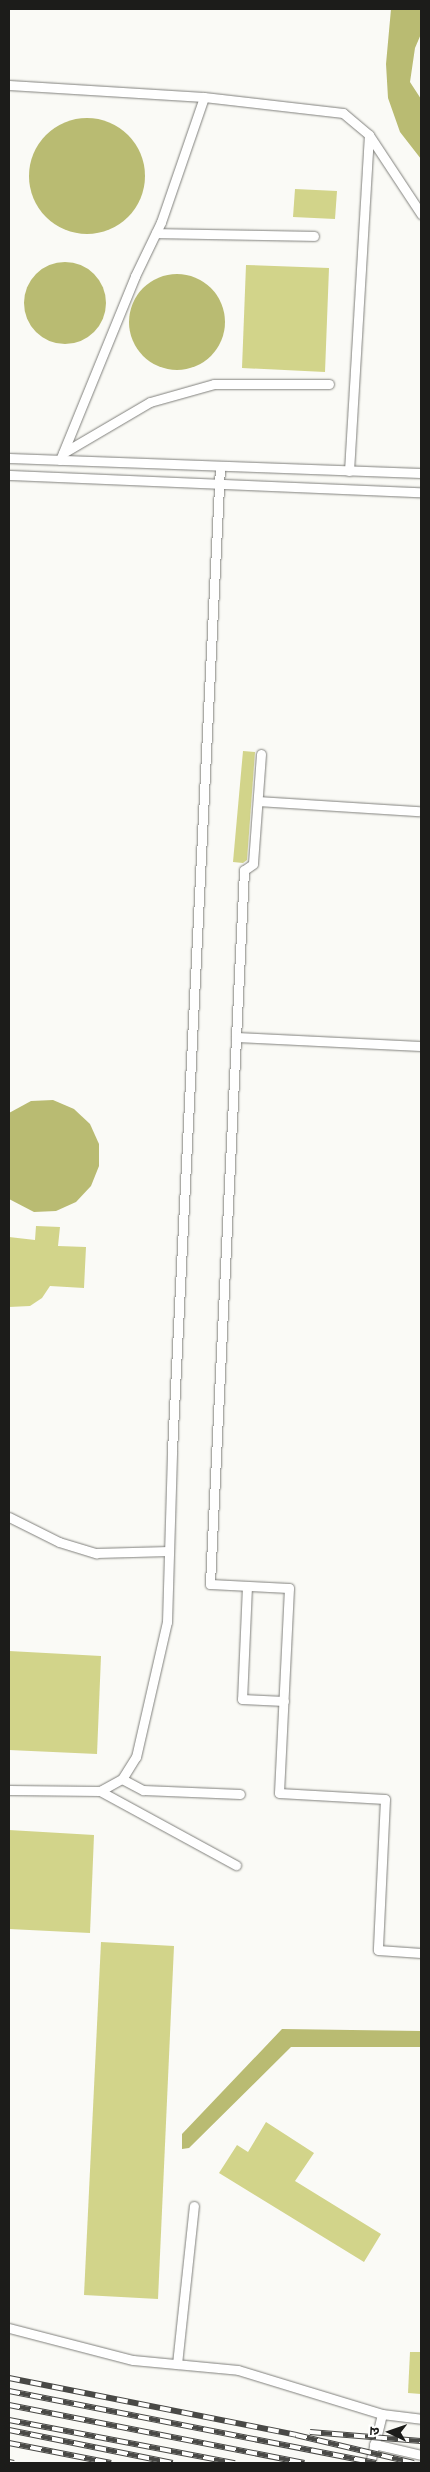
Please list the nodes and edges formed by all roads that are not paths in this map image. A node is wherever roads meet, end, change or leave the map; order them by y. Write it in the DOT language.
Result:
graph roads {
  1 [pos="9,85"];
  2 [pos="204,97"];
  3 [pos="369,136"];
  4 [pos="421,214"];
  5 [pos="156,233"];
  6 [pos="314,236"];
  7 [pos="328,384"];
  8 [pos="61,457"];
  9 [pos="9,458"];
  10 [pos="220,466"];
  11 [pos="349,470"];
  12 [pos="421,473"];
  13 [pos="9,475"];
  14 [pos="219,484"];
  15 [pos="421,492"];
  16 [pos="261,754"];
  17 [pos="258,801"];
  18 [pos="418,811"];
  19 [pos="236,1037"];
  20 [pos="421,1046"];
  21 [pos="9,1517"];
  22 [pos="169,1551"];
  23 [pos="247,1586"];
  24 [pos="284,1701"];
  25 [pos="122,1780"];
  26 [pos="9,1790"];
  27 [pos="100,1791"];
  28 [pos="240,1794"];
  29 [pos="236,1864"];
  30 [pos="421,1952"];
  31 [pos="194,2206"];
  32 [pos="9,2328"];
  33 [pos="177,2364"];
  34 [pos="382,2414"];
  35 [pos="421,2420"];
  36 [pos="374,2444"];
  37 [pos="421,2456"];
  38 [pos="370,2463"];
  1 -- 2 [label="lane"];
  2 -- 3 [label="lane"];
  2 -- 5 [label="lane"];
  3 -- 4 [label="lane"];
  3 -- 11 [label="lane"];
  5 -- 6 [label="lane"];
  5 -- 8 [label="lane"];
  7 -- 8 [label="lane"];
  8 -- 9 [label="lane"];
  8 -- 10 [label="lane"];
  10 -- 11 [label="lane"];
  10 -- 14 [label="lane"];
  11 -- 12 [label="lane"];
  13 -- 14 [label="lane"];
  14 -- 15 [label="lane"];
  14 -- 22 [label="lane"];
  16 -- 17 [label="lane"];
  17 -- 18 [label="lane"];
  17 -- 19 [label="lane"];
  19 -- 20 [label="lane"];
  19 -- 23 [label="lane"];
  21 -- 22 [label="lane"];
  22 -- 25 [label="lane"];
  23 -- 24 [label="lane"];
  23 -- 24 [label="lane"];
  24 -- 30 [label="lane"];
  25 -- 27 [label="lane"];
  25 -- 28 [label="lane"];
  26 -- 27 [label="lane"];
  27 -- 29 [label="lane"];
  31 -- 33 [label="lane"];
  32 -- 33 [label="lane"];
  33 -- 34 [label="lane"];
  34 -- 35 [label="lane"];
  34 -- 36 [label="lane"];
  36 -- 37 [label="lane"];
  36 -- 38 [label="lane"];
}
